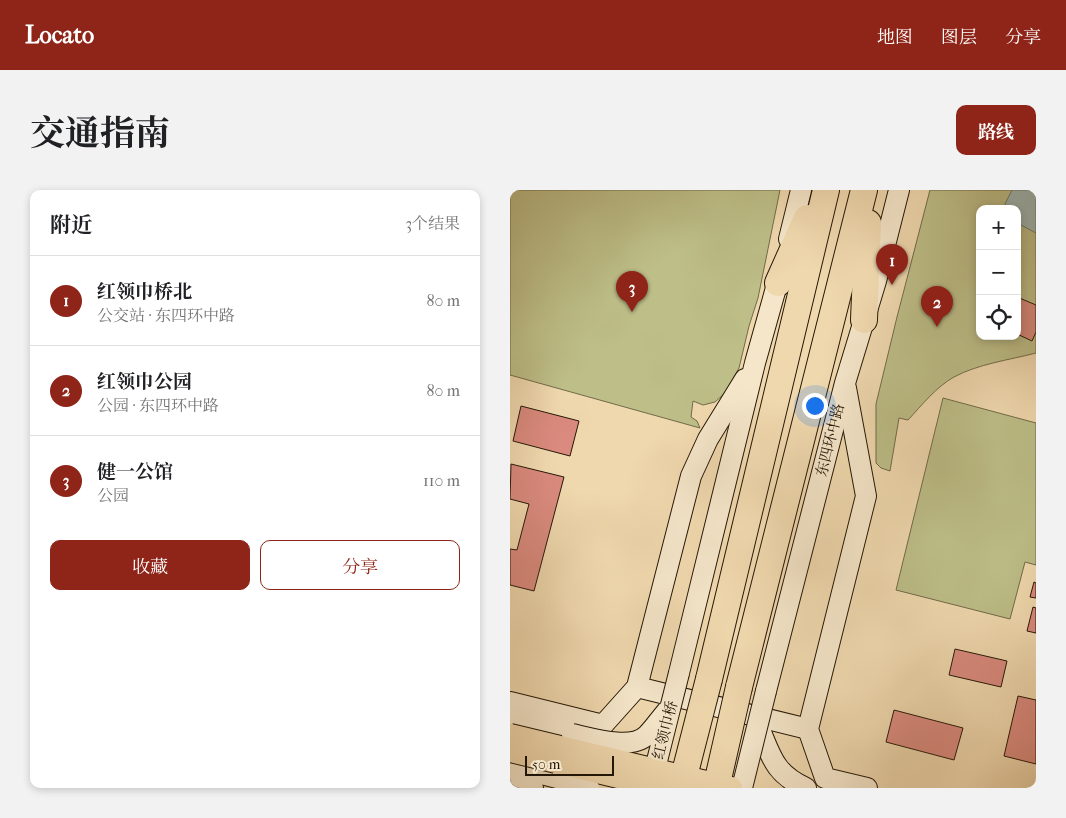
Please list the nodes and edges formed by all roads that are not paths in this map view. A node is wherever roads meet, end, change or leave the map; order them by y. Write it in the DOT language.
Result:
graph roads {
  1 [pos="801,190"];
  2 [pos="820,190"];
  3 [pos="826,190"];
  4 [pos="864,190"];
  5 [pos="869,190"];
  6 [pos="899,190"];
  7 [pos="778,283"];
  8 [pos="864,320"];
  9 [pos="755,363"];
  10 [pos="845,382"];
  11 [pos="638,687"];
  12 [pos="510,702"];
  13 [pos="671,706"];
  14 [pos="510,718"];
  15 [pos="603,724"];
  16 [pos="758,725"];
  17 [pos="808,729"];
  18 [pos="510,735"];
  19 [pos="510,751"];
  20 [pos="510,766"];
  21 [pos="510,782"];
  22 [pos="824,783"];
  23 [pos="533,788"];
  24 [pos="589,788"];
  25 [pos="650,788"];
  26 [pos="664,788"];
  27 [pos="681,788"];
  28 [pos="716,788"];
  29 [pos="731,788"];
  30 [pos="742,788"];
  31 [pos="806,788"];
  32 [pos="867,788"];
  1 -- 7 [label="street"];
  2 -- 7 [label="highway"];
  3 -- 27 [label="highway, 红领巾桥, bridge"];
  4 -- 28 [label="highway, 东四环中路, bridge"];
  5 -- 8 [label="highway"];
  6 -- 8 [label="street, 东四环中路"];
  7 -- 9 [label="street"];
  8 -- 10 [label="street, 东四环中路"];
  9 -- 11 [label="street"];
  9 -- 13 [label="street, 红领巾桥, bridge"];
  10 -- 16 [label="street, 东四环中路, bridge"];
  10 -- 17 [label="street"];
  11 -- 15 [label="street"];
  11 -- 17 [label="street"];
  12 -- 15 [label="street"];
  13 -- 14 [label="street, bridge"];
  13 -- 25 [label="street, 红领巾桥, bridge"];
  15 -- 24 [label="street"];
  16 -- 30 [label="street, bridge"];
  16 -- 31 [label="street"];
  17 -- 22 [label="street"];
  18 -- 29 [label="main road, bridge"];
  19 -- 26 [label="main road, bridge"];
  20 -- 24 [label="street, bridge"];
  21 -- 23 [label="street"];
  22 -- 32 [label="street"];
}
